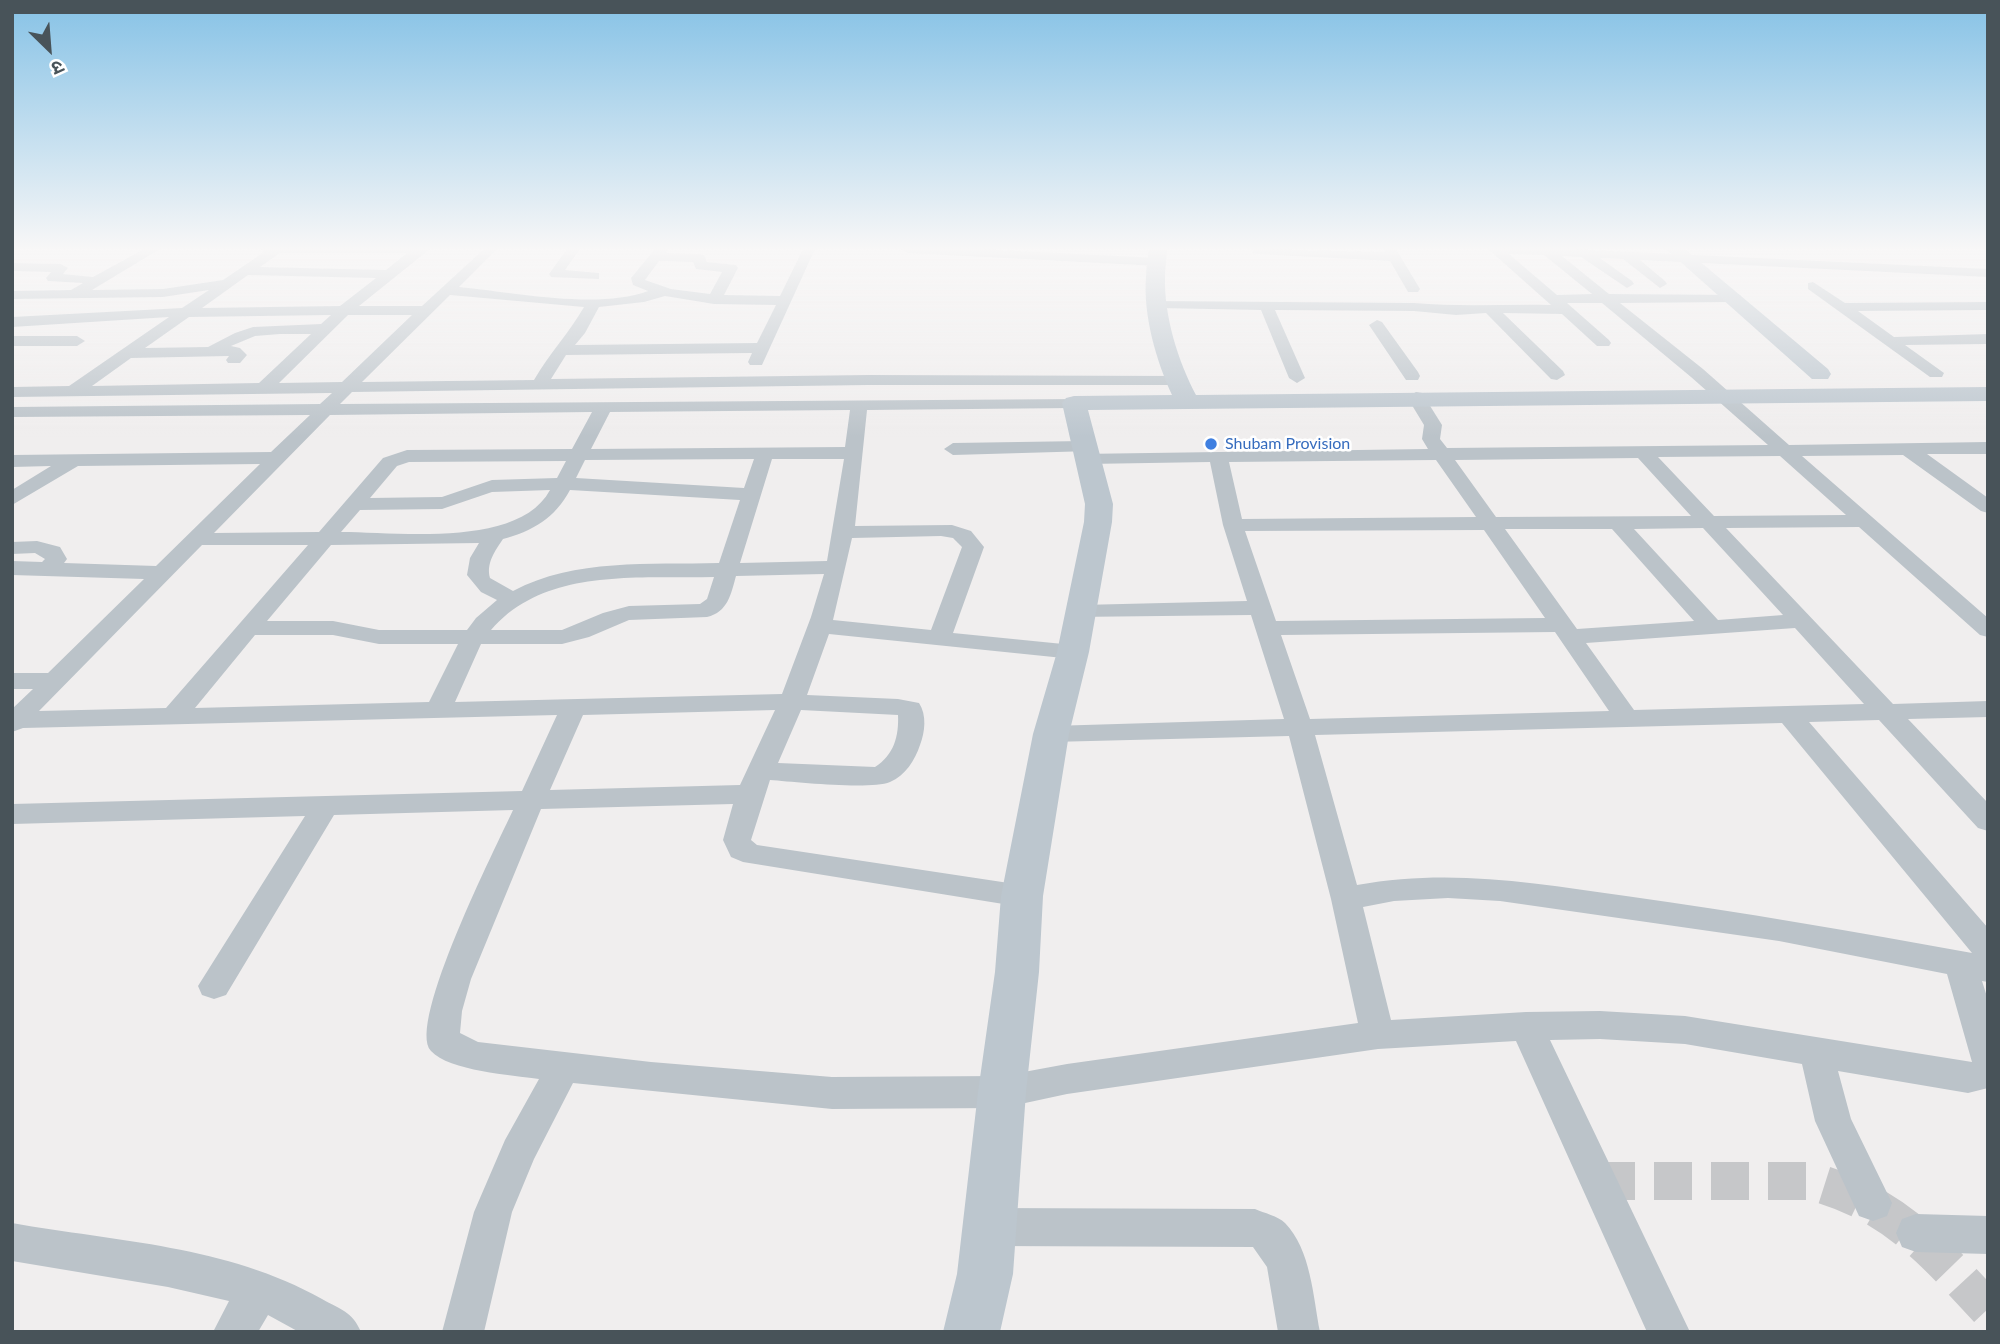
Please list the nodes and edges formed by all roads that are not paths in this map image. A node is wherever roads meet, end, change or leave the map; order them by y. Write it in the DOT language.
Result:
graph roads {
  1 [pos="45,312"];
  2 [pos="287,312"];
  3 [pos="343,312"];
  4 [pos="423,312"];
  5 [pos="589,312"];
  6 [pos="778,312"];
  7 [pos="1160,312"];
  8 [pos="1269,312"];
  9 [pos="1494,312"];
  10 [pos="1566,312"];
  11 [pos="1623,312"];
  12 [pos="1750,312"];
  13 [pos="1849,312"];
  14 [pos="185,313"];
  15 [pos="29,321"];
  16 [pos="12,322"];
  17 [pos="1377,325"];
  18 [pos="325,329"];
  19 [pos="12,331"];
  20 [pos="1988,339"];
  21 [pos="12,341"];
  22 [pos="77,341"];
  23 [pos="1603,343"];
  24 [pos="1892,343"];
  25 [pos="762,348"];
  26 [pos="562,350"];
  27 [pos="212,351"];
  28 [pos="127,353"];
  29 [pos="234,360"];
  30 [pos="1659,373"];
  31 [pos="1697,373"];
  32 [pos="1936,373"];
  33 [pos="1988,373"];
  34 [pos="1557,374"];
  35 [pos="1583,374"];
  36 [pos="1793,374"];
  37 [pos="1820,374"];
  38 [pos="1531,375"];
  39 [pos="1438,376"];
  40 [pos="1297,378"];
  41 [pos="1323,378"];
  42 [pos="1202,379"];
  43 [pos="1270,379"];
  44 [pos="1175,380"];
  45 [pos="747,382"];
  46 [pos="1406,383"];
  47 [pos="1723,384"];
  48 [pos="539,385"];
  49 [pos="349,386"];
  50 [pos="265,387"];
  51 [pos="73,391"];
  52 [pos="12,392"];
  53 [pos="1988,394"];
  54 [pos="1187,401"];
  55 [pos="1074,403"];
  56 [pos="859,405"];
  57 [pos="604,406"];
  58 [pos="326,410"];
  59 [pos="12,412"];
  60 [pos="1988,448"];
  61 [pos="953,449"];
  62 [pos="1782,449"];
  63 [pos="1908,449"];
  64 [pos="1643,452"];
  65 [pos="765,453"];
  66 [pos="855,453"];
  67 [pos="1086,453"];
  68 [pos="1441,453"];
  69 [pos="578,455"];
  70 [pos="1218,456"];
  71 [pos="279,458"];
  72 [pos="74,460"];
  73 [pos="12,461"];
  74 [pos="565,484"];
  75 [pos="751,495"];
  76 [pos="12,499"];
  77 [pos="354,504"];
  78 [pos="1988,508"];
  79 [pos="1862,521"];
  80 [pos="1617,522"];
  81 [pos="1712,522"];
  82 [pos="1490,524"];
  83 [pos="1233,525"];
  84 [pos="843,532"];
  85 [pos="495,535"];
  86 [pos="196,540"];
  87 [pos="323,540"];
  88 [pos="12,548"];
  89 [pos="836,567"];
  90 [pos="12,568"];
  91 [pos="729,568"];
  92 [pos="48,570"];
  93 [pos="164,573"];
  94 [pos="514,599"];
  95 [pos="1081,612"];
  96 [pos="1265,618"];
  97 [pos="1801,621"];
  98 [pos="820,626"];
  99 [pos="1711,626"];
  100 [pos="249,628"];
  101 [pos="1988,630"];
  102 [pos="1565,631"];
  103 [pos="474,638"];
  104 [pos="939,639"];
  105 [pos="1073,652"];
  106 [pos="12,681"];
  107 [pos="54,681"];
  108 [pos="792,702"];
  109 [pos="574,708"];
  110 [pos="1988,709"];
  111 [pos="438,711"];
  112 [pos="1888,713"];
  113 [pos="1790,716"];
  114 [pos="173,717"];
  115 [pos="1626,717"];
  116 [pos="14,722"];
  117 [pos="1300,729"];
  118 [pos="1051,734"];
  119 [pos="755,783"];
  120 [pos="531,799"];
  121 [pos="326,806"];
  122 [pos="12,814"];
  123 [pos="1988,821"];
  124 [pos="1022,896"];
  125 [pos="1346,899"];
  126 [pos="1979,961"];
  127 [pos="214,986"];
  128 [pos="1526,1026"];
  129 [pos="1378,1035"];
  130 [pos="1816,1051"];
  131 [pos="1988,1058"];
  132 [pos="564,1066"];
  133 [pos="1988,1066"];
  134 [pos="1002,1091"];
  135 [pos="1872,1203"];
  136 [pos="989,1227"];
  137 [pos="1916,1233"];
  138 [pos="1988,1235"];
  139 [pos="12,1242"];
  140 [pos="260,1290"];
  141 [pos="234,1332"];
  142 [pos="340,1332"];
  143 [pos="463,1332"];
  144 [pos="971,1332"];
  145 [pos="1299,1332"];
  146 [pos="1669,1332"];
  1 -- 15 [label="street"];
  2 -- 14 [label="street"];
  3 -- 18 [label="street"];
  4 -- 49 [label="street"];
  5 -- 26 [label="street"];
  6 -- 25 [label="street"];
  7 -- 44 [label="street"];
  8 -- 40 [label="street"];
  9 -- 34 [label="street"];
  10 -- 23 [label="street"];
  11 -- 31 [label="street"];
  12 -- 37 [label="street"];
  13 -- 24 [label="street"];
  14 -- 15 [label="street"];
  14 -- 28 [label="street"];
  15 -- 16 [label="street"];
  15 -- 19 [label="street"];
  17 -- 46 [label="street"];
  18 -- 27 [label="street"];
  18 -- 50 [label="street"];
  20 -- 24 [label="street"];
  21 -- 22 [label="street"];
  24 -- 32 [label="street"];
  25 -- 26 [label="street"];
  25 -- 45 [label="street"];
  26 -- 48 [label="street"];
  27 -- 28 [label="street"];
  27 -- 29 [label="street"];
  28 -- 51 [label="street"];
  30 -- 31 [label="street"];
  31 -- 47 [label="street"];
  32 -- 33 [label="street"];
  32 -- 37 [label="street"];
  34 -- 35 [label="street"];
  34 -- 38 [label="street"];
  36 -- 37 [label="street"];
  39 -- 46 [label="street"];
  40 -- 41 [label="street"];
  40 -- 43 [label="street"];
  42 -- 44 [label="street"];
  44 -- 45 [label="street"];
  44 -- 54 [label="street"];
  45 -- 48 [label="street"];
  46 -- 47 [label="street"];
  46 -- 54 [label="street"];
  46 -- 68 [label="street"];
  47 -- 53 [label="street"];
  47 -- 62 [label="street"];
  48 -- 49 [label="street"];
  49 -- 50 [label="street"];
  49 -- 58 [label="street"];
  50 -- 51 [label="street"];
  51 -- 52 [label="street"];
  54 -- 55 [label="street"];
  55 -- 56 [label="street"];
  55 -- 67 [label="street"];
  56 -- 57 [label="street"];
  56 -- 66 [label="street"];
  57 -- 58 [label="street"];
  57 -- 69 [label="street"];
  58 -- 59 [label="street"];
  58 -- 71 [label="street"];
  60 -- 63 [label="street"];
  61 -- 67 [label="street"];
  62 -- 63 [label="street"];
  62 -- 64 [label="street"];
  62 -- 79 [label="street"];
  63 -- 78 [label="street"];
  64 -- 68 [label="street"];
  64 -- 81 [label="street"];
  65 -- 66 [label="street"];
  65 -- 69 [label="street"];
  65 -- 75 [label="street"];
  66 -- 84 [label="street"];
  67 -- 70 [label="street"];
  67 -- 95 [label="street"];
  68 -- 70 [label="street"];
  68 -- 82 [label="street"];
  69 -- 74 [label="street"];
  69 -- 77 [label="street"];
  70 -- 83 [label="street"];
  71 -- 72 [label="street"];
  71 -- 86 [label="street"];
  72 -- 73 [label="street"];
  72 -- 76 [label="street"];
  74 -- 75 [label="street"];
  74 -- 77 [label="street"];
  74 -- 85 [label="street"];
  75 -- 91 [label="street"];
  77 -- 87 [label="street"];
  79 -- 81 [label="street"];
  79 -- 101 [label="street"];
  80 -- 81 [label="street"];
  80 -- 82 [label="street"];
  80 -- 99 [label="street"];
  81 -- 97 [label="street"];
  82 -- 83 [label="street"];
  82 -- 102 [label="street"];
  83 -- 96 [label="street"];
  84 -- 89 [label="street"];
  84 -- 104 [label="street"];
  85 -- 87 [label="street"];
  85 -- 94 [label="street"];
  86 -- 87 [label="street"];
  86 -- 93 [label="street"];
  87 -- 100 [label="street"];
  88 -- 92 [label="street"];
  89 -- 91 [label="street"];
  89 -- 98 [label="street"];
  90 -- 92 [label="street"];
  91 -- 94 [label="street"];
  91 -- 103 [label="street"];
  92 -- 93 [label="street"];
  93 -- 107 [label="street"];
  94 -- 103 [label="street"];
  95 -- 96 [label="street"];
  95 -- 105 [label="street"];
  96 -- 102 [label="street"];
  96 -- 117 [label="street"];
  97 -- 99 [label="street"];
  97 -- 112 [label="street"];
  98 -- 104 [label="street"];
  98 -- 108 [label="street"];
  99 -- 102 [label="street"];
  100 -- 103 [label="street"];
  100 -- 114 [label="street"];
  102 -- 115 [label="street"];
  103 -- 111 [label="street"];
  104 -- 105 [label="street"];
  105 -- 118 [label="street"];
  106 -- 107 [label="street"];
  107 -- 116 [label="street"];
  108 -- 109 [label="street"];
  108 -- 119 [label="street"];
  108 -- 119 [label="street"];
  109 -- 111 [label="street"];
  109 -- 120 [label="street"];
  110 -- 112 [label="street"];
  111 -- 114 [label="street"];
  112 -- 113 [label="street"];
  112 -- 123 [label="street"];
  113 -- 115 [label="street"];
  113 -- 126 [label="street"];
  114 -- 116 [label="street"];
  115 -- 117 [label="street"];
  117 -- 118 [label="street"];
  117 -- 125 [label="street"];
  118 -- 124 [label="street"];
  119 -- 120 [label="street"];
  119 -- 124 [label="street"];
  120 -- 121 [label="street"];
  120 -- 132 [label="street"];
  121 -- 122 [label="street"];
  121 -- 127 [label="street"];
  124 -- 134 [label="street"];
  125 -- 126 [label="street"];
  125 -- 129 [label="street"];
  126 -- 131 [label="street"];
  128 -- 129 [label="street"];
  128 -- 130 [label="street"];
  128 -- 146 [label="street"];
  129 -- 134 [label="street"];
  130 -- 133 [label="street"];
  130 -- 135 [label="street"];
  132 -- 134 [label="street"];
  132 -- 143 [label="street"];
  134 -- 136 [label="street"];
  136 -- 144 [label="street"];
  136 -- 145 [label="street"];
  137 -- 138 [label="street"];
  139 -- 140 [label="street"];
  140 -- 141 [label="street"];
  140 -- 142 [label="street"];
}
